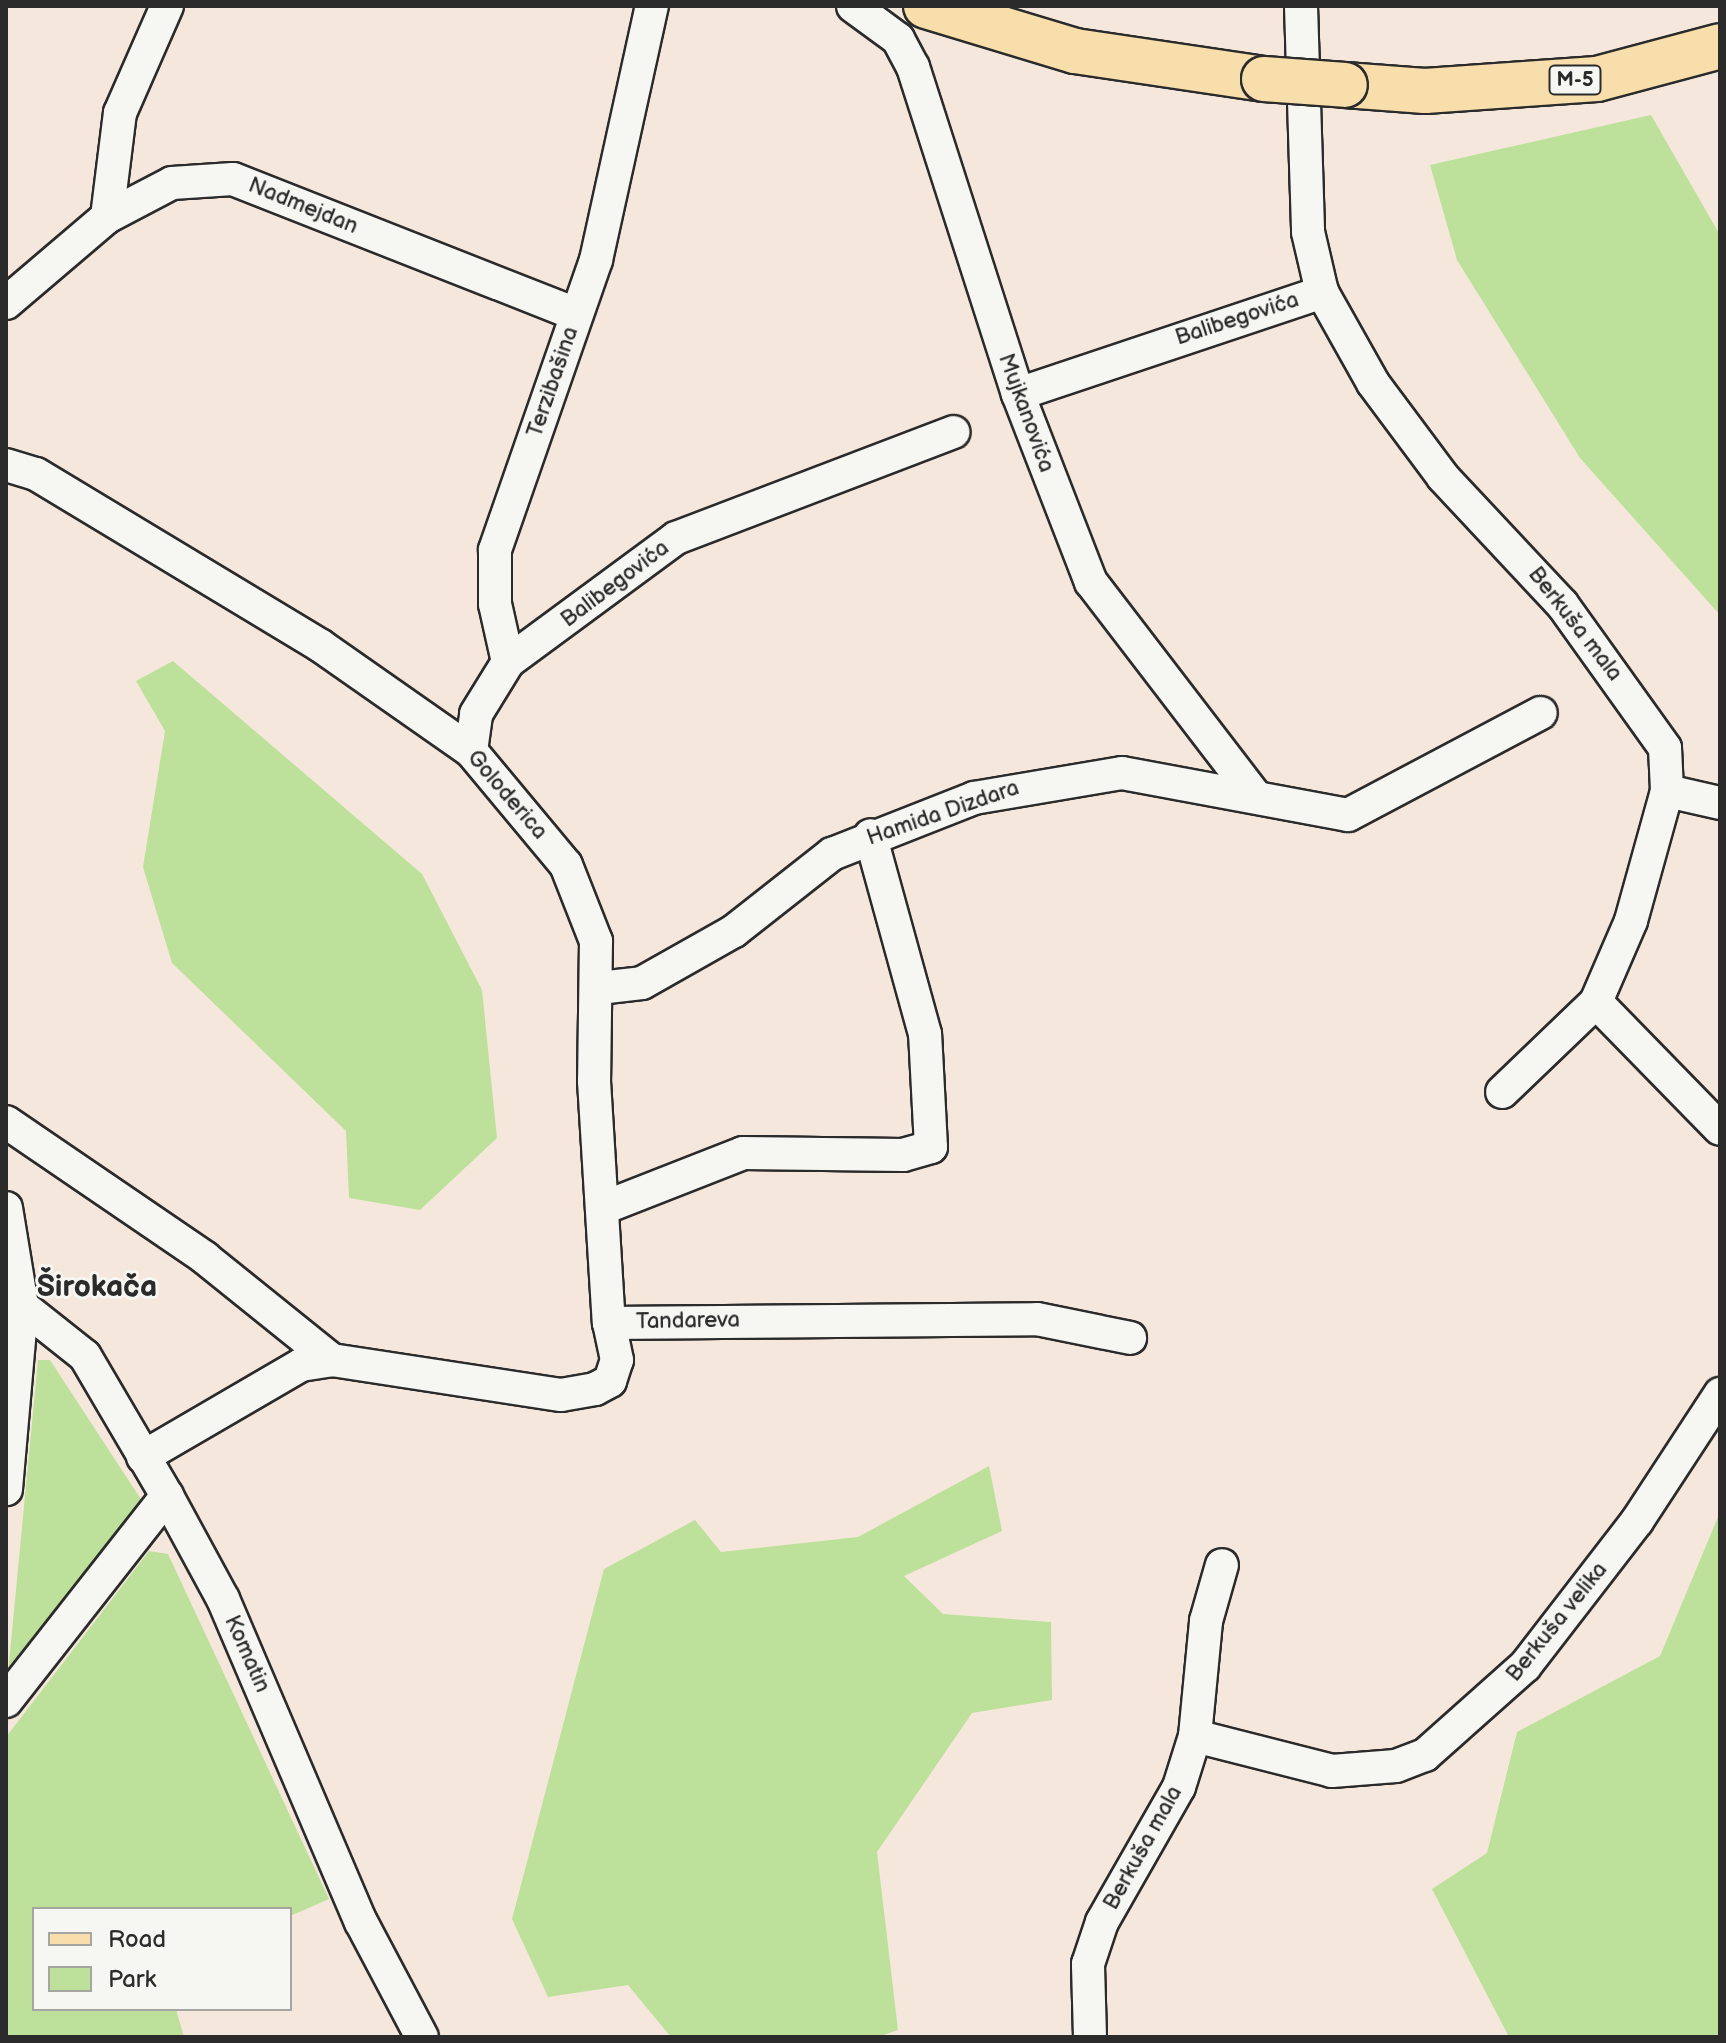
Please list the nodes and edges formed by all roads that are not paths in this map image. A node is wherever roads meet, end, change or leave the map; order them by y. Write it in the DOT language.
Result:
graph roads {
  1 [pos="167,6"];
  2 [pos="652,6"];
  3 [pos="853,6"];
  4 [pos="926,6"];
  5 [pos="1301,6"];
  6 [pos="1720,46"];
  7 [pos="107,217"];
  8 [pos="1322,292"];
  9 [pos="6,303"];
  10 [pos="576,314"];
  11 [pos="1018,394"];
  12 [pos="953,432"];
  13 [pos="6,465"];
  14 [pos="508,662"];
  15 [pos="1541,713"];
  16 [pos="471,751"];
  17 [pos="1667,791"];
  18 [pos="1256,797"];
  19 [pos="1720,803"];
  20 [pos="870,835"];
  21 [pos="599,988"];
  22 [pos="1596,1002"];
  23 [pos="1502,1092"];
  24 [pos="6,1122"];
  25 [pos="1720,1129"];
  26 [pos="6,1208"];
  27 [pos="603,1208"];
  28 [pos="22,1306"];
  29 [pos="609,1323"];
  30 [pos="1130,1338"];
  31 [pos="332,1360"];
  32 [pos="1720,1394"];
  33 [pos="143,1457"];
  34 [pos="6,1489"];
  35 [pos="167,1496"];
  36 [pos="1222,1565"];
  37 [pos="6,1701"];
  38 [pos="1195,1736"];
  39 [pos="422,2037"];
  40 [pos="1090,2037"];
  1 -- 7 [label="street"];
  2 -- 10 [label="street, Terzibašina"];
  3 -- 11 [label="street, Mujkanovića"];
  4 -- 6 [label="main road, M-5, bridge"];
  5 -- 8 [label="street, Balibegovića"];
  7 -- 9 [label="street, Nadmejdan"];
  7 -- 10 [label="street, Nadmejdan"];
  8 -- 11 [label="street, Balibegovića"];
  8 -- 17 [label="street, Berkuša mala"];
  10 -- 14 [label="street, Terzibašina"];
  11 -- 18 [label="street, Mujkanovića"];
  12 -- 14 [label="street, Balibegovića"];
  13 -- 16 [label="street, Goloderica"];
  14 -- 16 [label="street"];
  15 -- 18 [label="street, Hamida Dizdara"];
  16 -- 21 [label="street, Goloderica"];
  17 -- 19 [label="street"];
  17 -- 22 [label="street, Berkuša mala"];
  18 -- 20 [label="street, Hamida Dizdara"];
  20 -- 21 [label="street, Hamida Dizdara"];
  20 -- 27 [label="street"];
  21 -- 27 [label="street, Goloderica"];
  22 -- 23 [label="street, Berkuša mala"];
  22 -- 25 [label="street"];
  24 -- 31 [label="street"];
  26 -- 28 [label="street"];
  27 -- 29 [label="street, Goloderica"];
  28 -- 33 [label="street, Komatin"];
  28 -- 34 [label="street"];
  29 -- 30 [label="street, Tandareva"];
  29 -- 31 [label="street, Tandareva"];
  31 -- 33 [label="street, Tandareva"];
  32 -- 38 [label="street, Berkuša velika"];
  33 -- 35 [label="street, Komatin"];
  35 -- 37 [label="street"];
  35 -- 39 [label="street, Komatin"];
  36 -- 38 [label="street, Berkuša mala"];
  38 -- 40 [label="street, Berkuša mala"];
}
